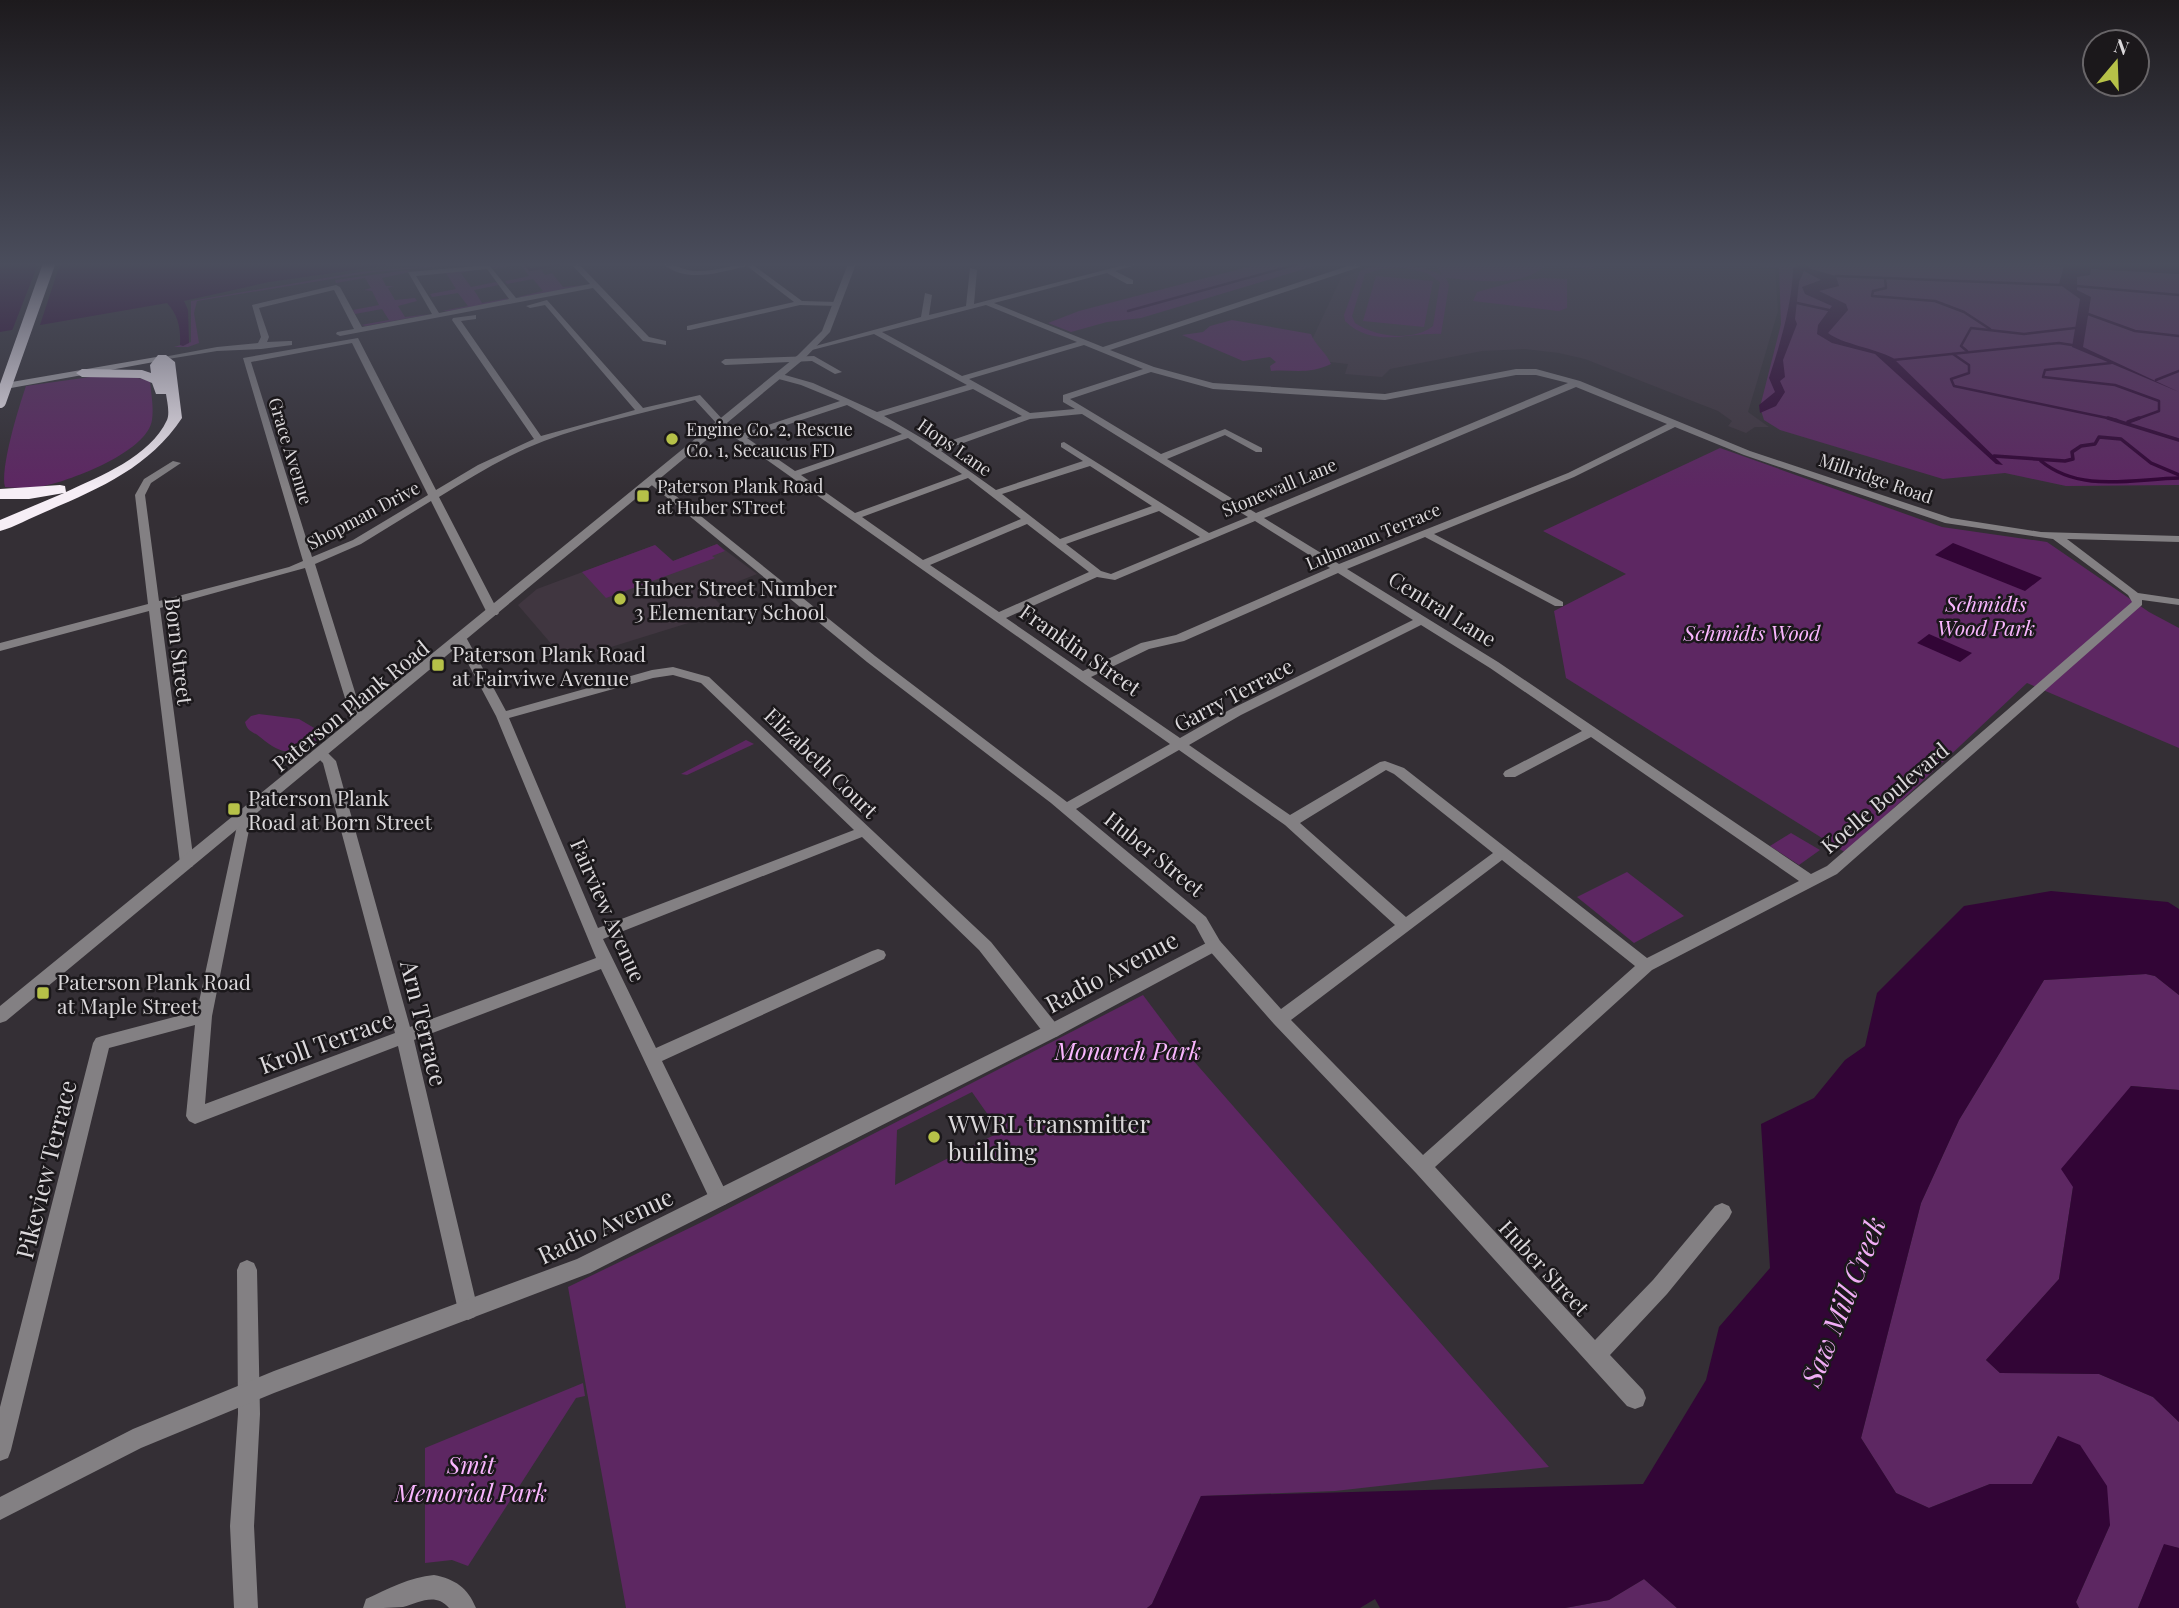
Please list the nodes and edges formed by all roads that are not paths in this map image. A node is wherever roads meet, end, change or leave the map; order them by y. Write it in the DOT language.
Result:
graph roads {
  1 [pos="22,339"];
  2 [pos="264,339"];
  3 [pos="304,339"];
  4 [pos="469,339"];
  5 [pos="579,339"];
  6 [pos="646,339"];
  7 [pos="820,339"];
  8 [pos="851,339"];
  9 [pos="889,339"];
  10 [pos="1073,339"];
  11 [pos="1134,339"];
  12 [pos="663,343"];
  13 [pos="1083,343"];
  14 [pos="261,346"];
  15 [pos="812,348"];
  16 [pos="1101,350"];
  17 [pos="162,358"];
  18 [pos="801,358"];
  19 [pos="725,362"];
  20 [pos="1151,369"];
  21 [pos="838,372"];
  22 [pos="82,373"];
  23 [pos="778,376"];
  24 [pos="961,379"];
  25 [pos="1194,383"];
  26 [pos="1577,383"];
  27 [pos="160,386"];
  28 [pos="974,386"];
  29 [pos="0,387"];
  30 [pos="1189,393"];
  31 [pos="849,401"];
  32 [pos="0,402"];
  33 [pos="640,410"];
  34 [pos="1084,411"];
  35 [pos="878,415"];
  36 [pos="1029,416"];
  37 [pos="721,423"];
  38 [pos="1675,423"];
  39 [pos="910,434"];
  40 [pos="740,437"];
  41 [pos="539,440"];
  42 [pos="1064,445"];
  43 [pos="934,450"];
  44 [pos="1259,450"];
  45 [pos="1160,458"];
  46 [pos="1091,462"];
  47 [pos="176,463"];
  48 [pos="793,475"];
  49 [pos="967,475"];
  50 [pos="653,482"];
  51 [pos="0,494"];
  52 [pos="993,494"];
  53 [pos="436,496"];
  54 [pos="1160,507"];
  55 [pos="1255,516"];
  56 [pos="853,517"];
  57 [pos="1027,520"];
  58 [pos="0,526"];
  59 [pos="1425,533"];
  60 [pos="2055,536"];
  61 [pos="1207,537"];
  62 [pos="2179,540"];
  63 [pos="1058,543"];
  64 [pos="307,564"];
  65 [pos="921,565"];
  66 [pos="1340,568"];
  67 [pos="1097,573"];
  68 [pos="2135,596"];
  69 [pos="2179,602"];
  70 [pos="1559,604"];
  71 [pos="155,607"];
  72 [pos="493,613"];
  73 [pos="998,617"];
  74 [pos="1422,620"];
  75 [pos="461,639"];
  76 [pos="0,647"];
  77 [pos="1082,676"];
  78 [pos="502,716"];
  79 [pos="358,721"];
  80 [pos="1590,732"];
  81 [pos="1181,744"];
  82 [pos="320,753"];
  83 [pos="1510,774"];
  84 [pos="1066,809"];
  85 [pos="245,815"];
  86 [pos="1290,822"];
  87 [pos="863,831"];
  88 [pos="1502,853"];
  89 [pos="187,863"];
  90 [pos="1810,880"];
  91 [pos="1404,924"];
  92 [pos="594,936"];
  93 [pos="1214,945"];
  94 [pos="878,955"];
  95 [pos="607,960"];
  96 [pos="1646,966"];
  97 [pos="0,1016"];
  98 [pos="204,1016"];
  99 [pos="1280,1019"];
  100 [pos="1052,1031"];
  101 [pos="405,1038"];
  102 [pos="653,1057"];
  103 [pos="1423,1167"];
  104 [pos="719,1198"];
  105 [pos="1722,1212"];
  106 [pos="247,1270"];
  107 [pos="468,1310"];
  108 [pos="1595,1354"];
  109 [pos="248,1394"];
  110 [pos="1635,1398"];
  111 [pos="0,1450"];
  112 [pos="0,1509"];
  113 [pos="459,1601"];
  114 [pos="246,1608"];
  115 [pos="374,1608"];
  1 -- 32 [label="highway, bridge"];
  2 -- 14 [label="street"];
  3 -- 14 [label="street"];
  4 -- 41 [label="street"];
  5 -- 33 [label="street"];
  6 -- 12 [label="street"];
  7 -- 15 [label="street, Paterson Plank Road"];
  8 -- 15 [label="street"];
  9 -- 24 [label="street"];
  10 -- 13 [label="street, Millridge Road"];
  11 -- 16 [label="street"];
  13 -- 16 [label="street, Millridge Road"];
  13 -- 24 [label="street"];
  14 -- 17 [label="street"];
  15 -- 18 [label="street, Paterson Plank Road"];
  16 -- 20 [label="street, Millridge Road"];
  17 -- 22 [label="main road"];
  17 -- 27 [label="highway"];
  17 -- 58 [label="highway"];
  18 -- 19 [label="street"];
  18 -- 21 [label="street"];
  18 -- 23 [label="street, Paterson Plank Road"];
  20 -- 25 [label="street, Millridge Road"];
  20 -- 34 [label="street"];
  22 -- 27 [label="highway"];
  22 -- 29 [label="main road"];
  23 -- 31 [label="street, Hops Lane"];
  23 -- 37 [label="street, Paterson Plank Road"];
  24 -- 28 [label="street"];
  25 -- 26 [label="street, Millridge Road"];
  25 -- 30 [label="street"];
  26 -- 38 [label="street, Millridge Road"];
  26 -- 55 [label="street, Stonewall Lane"];
  27 -- 51 [label="highway"];
  28 -- 35 [label="street"];
  28 -- 36 [label="street"];
  31 -- 35 [label="street, Hops Lane"];
  31 -- 40 [label="street"];
  33 -- 37 [label="street, Shopman Drive"];
  33 -- 41 [label="street, Shopman Drive"];
  34 -- 36 [label="street"];
  34 -- 45 [label="street, Central Lane"];
  35 -- 39 [label="street, Hops Lane"];
  36 -- 43 [label="street"];
  37 -- 40 [label="street, Franklin Street"];
  37 -- 50 [label="street, Paterson Plank Road"];
  38 -- 59 [label="street, Luhmann Terrace"];
  38 -- 60 [label="street, Millridge Road"];
  39 -- 43 [label="street, Hops Lane"];
  39 -- 48 [label="street"];
  40 -- 48 [label="street, Franklin Street"];
  41 -- 53 [label="street, Shopman Drive"];
  42 -- 46 [label="street"];
  43 -- 49 [label="street, Hops Lane"];
  44 -- 45 [label="street"];
  45 -- 55 [label="street, Central Lane"];
  46 -- 52 [label="street"];
  46 -- 54 [label="street"];
  47 -- 71 [label="street, Born Street"];
  48 -- 56 [label="street, Franklin Street"];
  49 -- 52 [label="street, Hops Lane"];
  49 -- 56 [label="street"];
  50 -- 72 [label="street, Paterson Plank Road"];
  50 -- 84 [label="street, Huber Street"];
  52 -- 57 [label="street, Hops Lane"];
  53 -- 64 [label="street, Shopman Drive"];
  53 -- 64 [label="street, Grace Avenue"];
  53 -- 72 [label="street"];
  54 -- 61 [label="street"];
  54 -- 63 [label="street"];
  55 -- 61 [label="street, Stonewall Lane"];
  55 -- 66 [label="street, Central Lane"];
  56 -- 65 [label="street, Franklin Street"];
  57 -- 63 [label="street, Hops Lane"];
  57 -- 65 [label="street"];
  59 -- 66 [label="street, Luhmann Terrace"];
  59 -- 70 [label="street"];
  60 -- 62 [label="street, Millridge Road"];
  60 -- 68 [label="street"];
  61 -- 67 [label="street, Stonewall Lane"];
  63 -- 67 [label="street, Hops Lane"];
  64 -- 71 [label="street, Shopman Drive"];
  64 -- 79 [label="street, Grace Avenue"];
  65 -- 73 [label="street, Franklin Street"];
  66 -- 74 [label="street, Central Lane"];
  66 -- 77 [label="street, Luhmann Terrace"];
  67 -- 73 [label="street, Stonewall Lane"];
  68 -- 69 [label="street"];
  68 -- 90 [label="street, Koelle Boulevard"];
  71 -- 76 [label="street, Shopman Drive"];
  71 -- 89 [label="street, Born Street"];
  72 -- 75 [label="street, Paterson Plank Road"];
  73 -- 77 [label="street, Franklin Street"];
  74 -- 80 [label="street, Central Lane"];
  74 -- 81 [label="street, Garry Terrace"];
  75 -- 78 [label="street, Fairview Avenue"];
  75 -- 79 [label="street, Paterson Plank Road"];
  77 -- 81 [label="street, Franklin Street"];
  78 -- 87 [label="street, Elizabeth Court"];
  78 -- 92 [label="street, Fairview Avenue"];
  79 -- 82 [label="street, Paterson Plank Road"];
  80 -- 83 [label="street"];
  80 -- 90 [label="street, Central Lane"];
  81 -- 84 [label="street, Garry Terrace"];
  81 -- 86 [label="street, Franklin Street"];
  82 -- 85 [label="street, Paterson Plank Road"];
  82 -- 101 [label="street, Arn Terrace"];
  84 -- 93 [label="street, Huber Street"];
  85 -- 89 [label="street, Paterson Plank Road"];
  85 -- 98 [label="street"];
  86 -- 88 [label="street"];
  86 -- 91 [label="street, Franklin Street"];
  87 -- 92 [label="street"];
  87 -- 100 [label="street, Elizabeth Court"];
  88 -- 91 [label="street"];
  88 -- 96 [label="street"];
  89 -- 97 [label="street, Paterson Plank Road"];
  90 -- 96 [label="street, Koelle Boulevard"];
  91 -- 99 [label="street"];
  92 -- 95 [label="street, Fairview Avenue"];
  93 -- 99 [label="street, Huber Street"];
  93 -- 100 [label="street, Radio Avenue"];
  94 -- 102 [label="street"];
  95 -- 101 [label="street, Kroll Terrace"];
  95 -- 102 [label="street, Fairview Avenue"];
  96 -- 103 [label="street, Koelle Boulevard"];
  98 -- 101 [label="street, Kroll Terrace"];
  98 -- 111 [label="street, Pikeview Terrace"];
  99 -- 103 [label="street, Huber Street"];
  100 -- 104 [label="street, Radio Avenue"];
  101 -- 107 [label="street, Arn Terrace"];
  102 -- 104 [label="street, Fairview Avenue"];
  103 -- 108 [label="street, Huber Street"];
  104 -- 107 [label="street, Radio Avenue"];
  105 -- 108 [label="street"];
  106 -- 109 [label="street"];
  107 -- 109 [label="street, Radio Avenue"];
  108 -- 110 [label="street, Huber Street"];
  109 -- 112 [label="street, Radio Avenue"];
  109 -- 114 [label="street"];
  113 -- 115 [label="street"];
}
